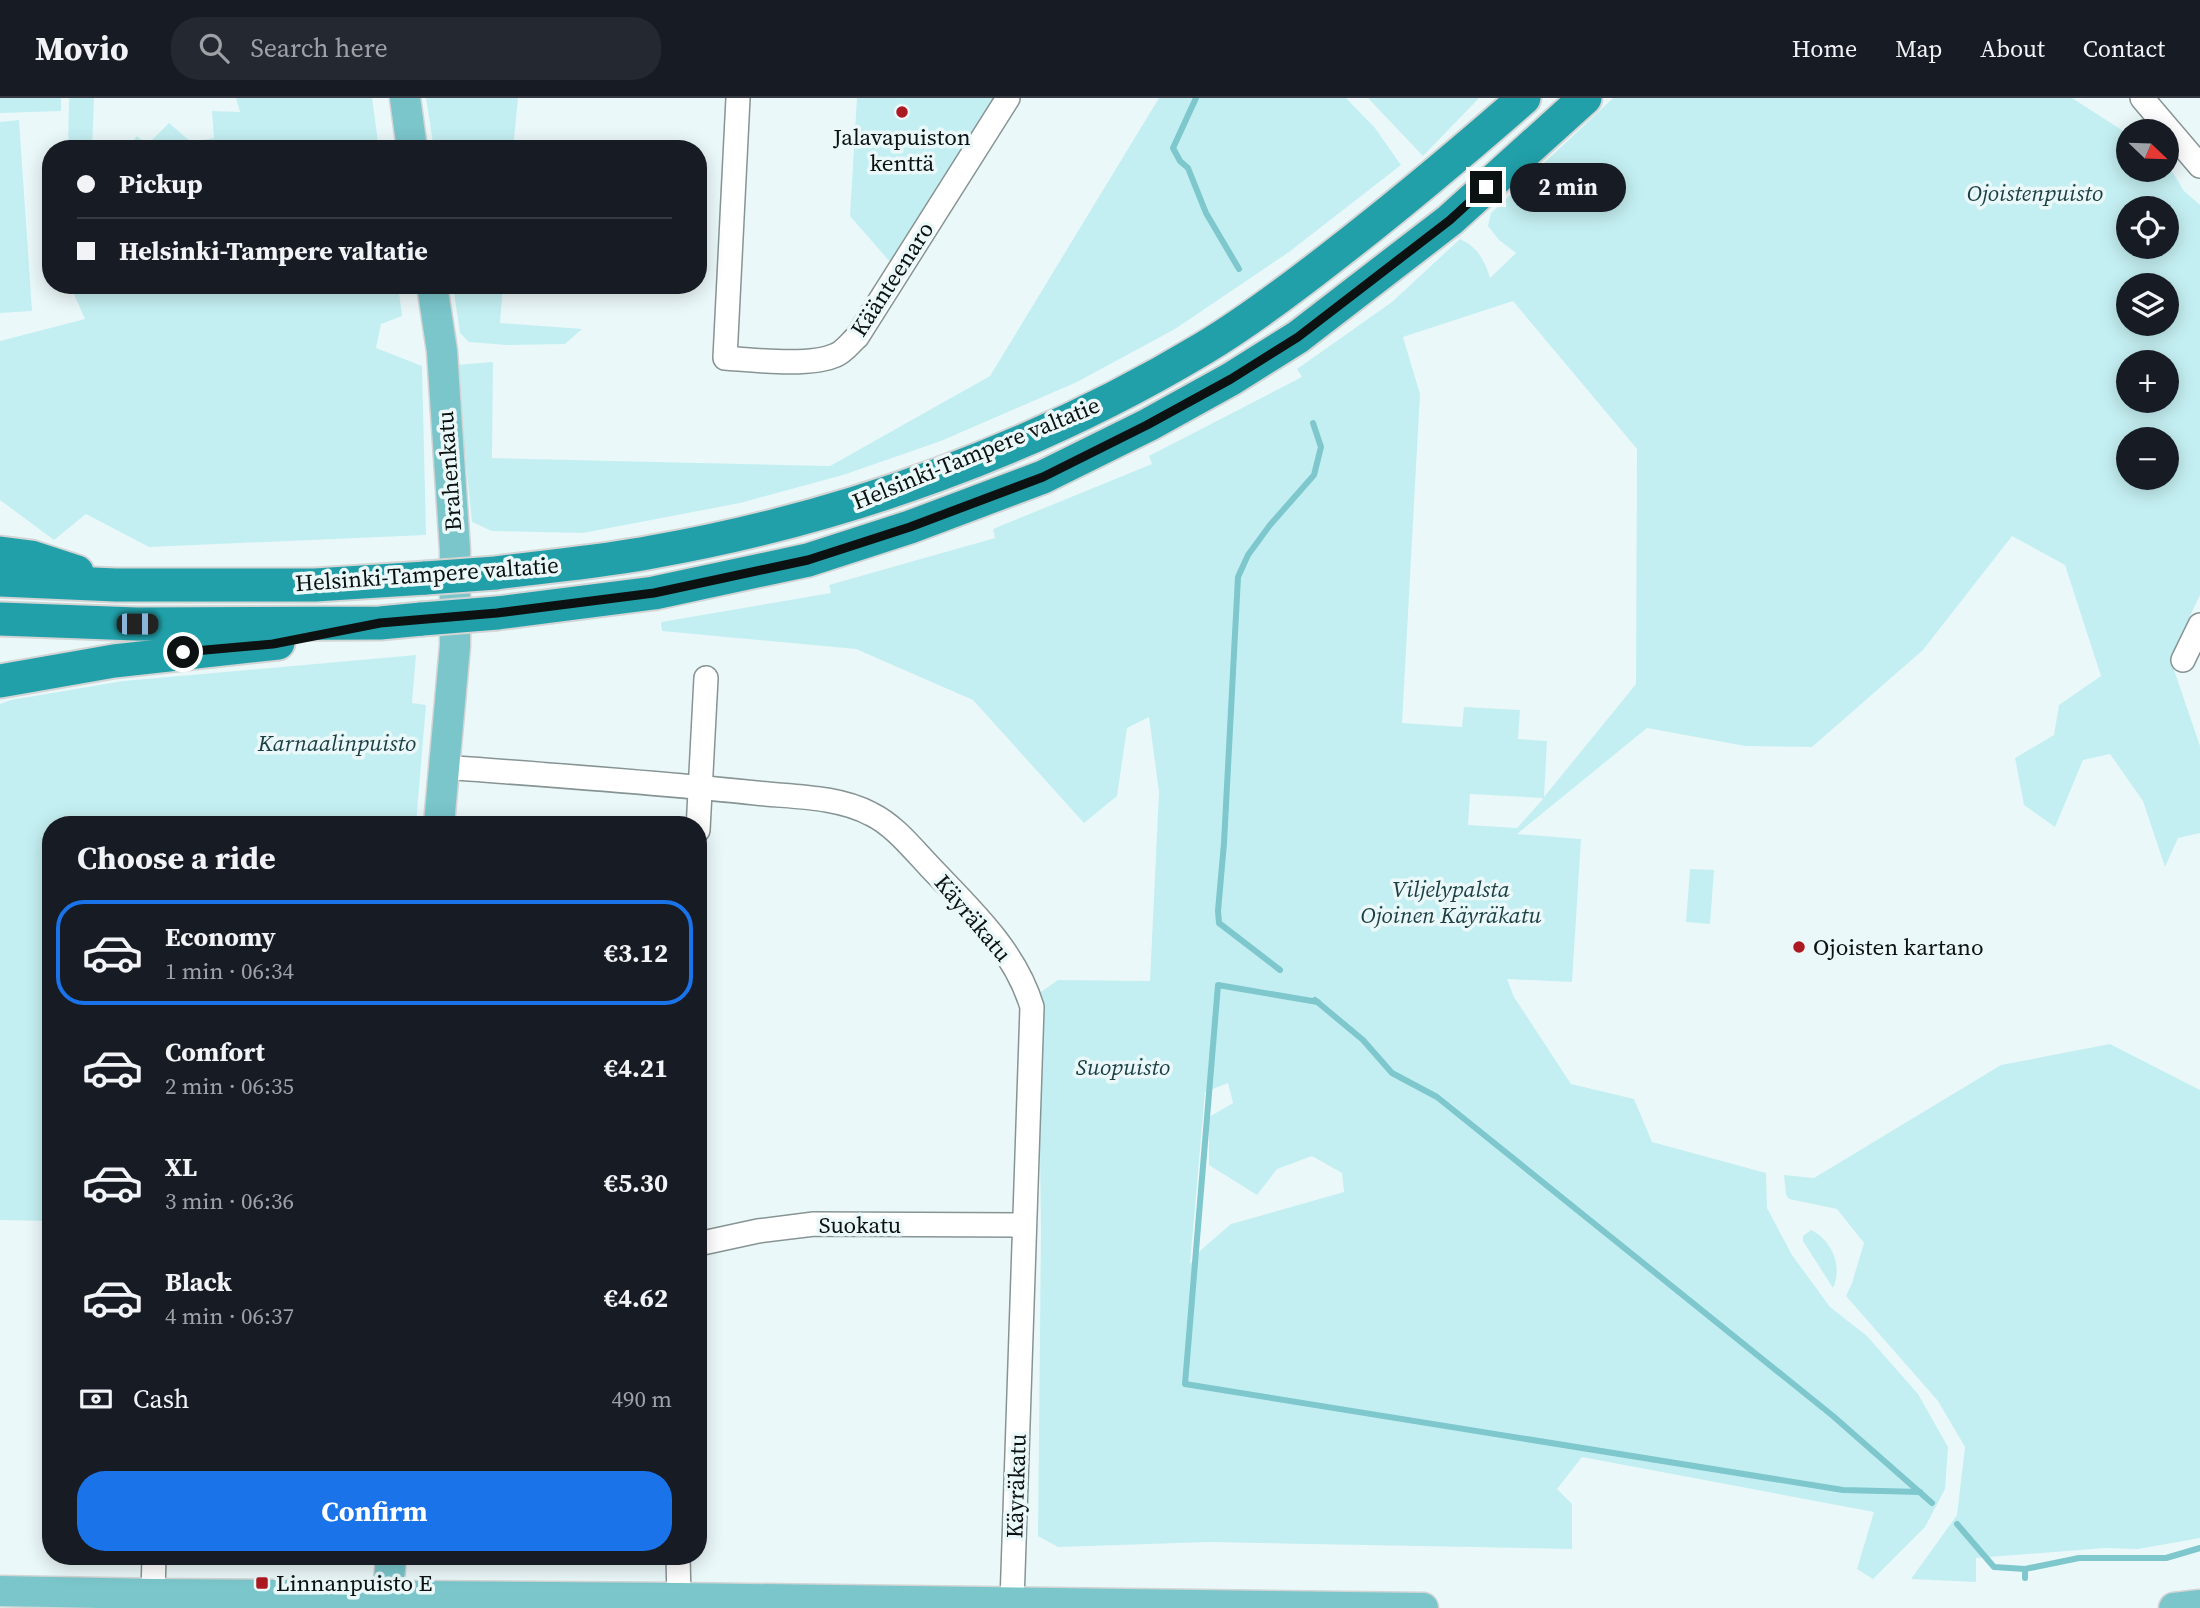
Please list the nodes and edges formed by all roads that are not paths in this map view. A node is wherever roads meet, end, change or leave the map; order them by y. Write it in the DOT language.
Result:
graph roads {
  1 [pos="405,98"];
  2 [pos="738,98"];
  3 [pos="1008,98"];
  4 [pos="1524,98"];
  5 [pos="1585,98"];
  6 [pos="2142,98"];
  7 [pos="411,140"];
  8 [pos="2200,166"];
  9 [pos="433,294"];
  10 [pos="0,553"];
  11 [pos="0,580"];
  12 [pos="116,585"];
  13 [pos="0,619"];
  14 [pos="380,623"];
  15 [pos="2200,625"];
  16 [pos="2183,660"];
  17 [pos="706,678"];
  18 [pos="0,681"];
  19 [pos="443,767"];
  20 [pos="701,787"];
  21 [pos="440,816"];
  22 [pos="699,816"];
  23 [pos="1024,1225"];
  24 [pos="707,1242"];
  25 [pos="154,1565"];
  26 [pos="390,1565"];
  27 [pos="678,1565"];
  28 [pos="0,1591"];
  29 [pos="153,1594"];
  30 [pos="388,1595"];
  31 [pos="679,1598"];
  32 [pos="1012,1602"];
  33 [pos="937,1605"];
  34 [pos="2200,1605"];
  35 [pos="1423,1608"];
  36 [pos="2174,1608"];
  1 -- 7 [label="main road"];
  2 -- 3 [label="street, Käänteenaro"];
  4 -- 12 [label="highway, Helsinki-Tampere valtatie, bridge"];
  5 -- 14 [label="highway, Helsinki-Tampere valtatie, bridge"];
  6 -- 8 [label="street"];
  9 -- 19 [label="main road, Brahenkatu"];
  10 -- 12 [label="highway"];
  11 -- 12 [label="highway, Helsinki-Tampere valtatie"];
  13 -- 14 [label="highway, Helsinki-Tampere valtatie"];
  14 -- 18 [label="highway"];
  15 -- 16 [label="street"];
  17 -- 20 [label="street"];
  19 -- 20 [label="street, Käyräkatu"];
  19 -- 21 [label="main road, Brahenkatu"];
  20 -- 22 [label="street"];
  20 -- 23 [label="street, Käyräkatu"];
  23 -- 24 [label="street, Suokatu"];
  23 -- 32 [label="street, Käyräkatu"];
  25 -- 29 [label="street"];
  26 -- 30 [label="main road"];
  27 -- 31 [label="street"];
  28 -- 29 [label="main road"];
  29 -- 30 [label="main road"];
  30 -- 31 [label="main road"];
  31 -- 33 [label="main road"];
  32 -- 33 [label="main road"];
  32 -- 35 [label="main road"];
  34 -- 36 [label="main road"];
}
